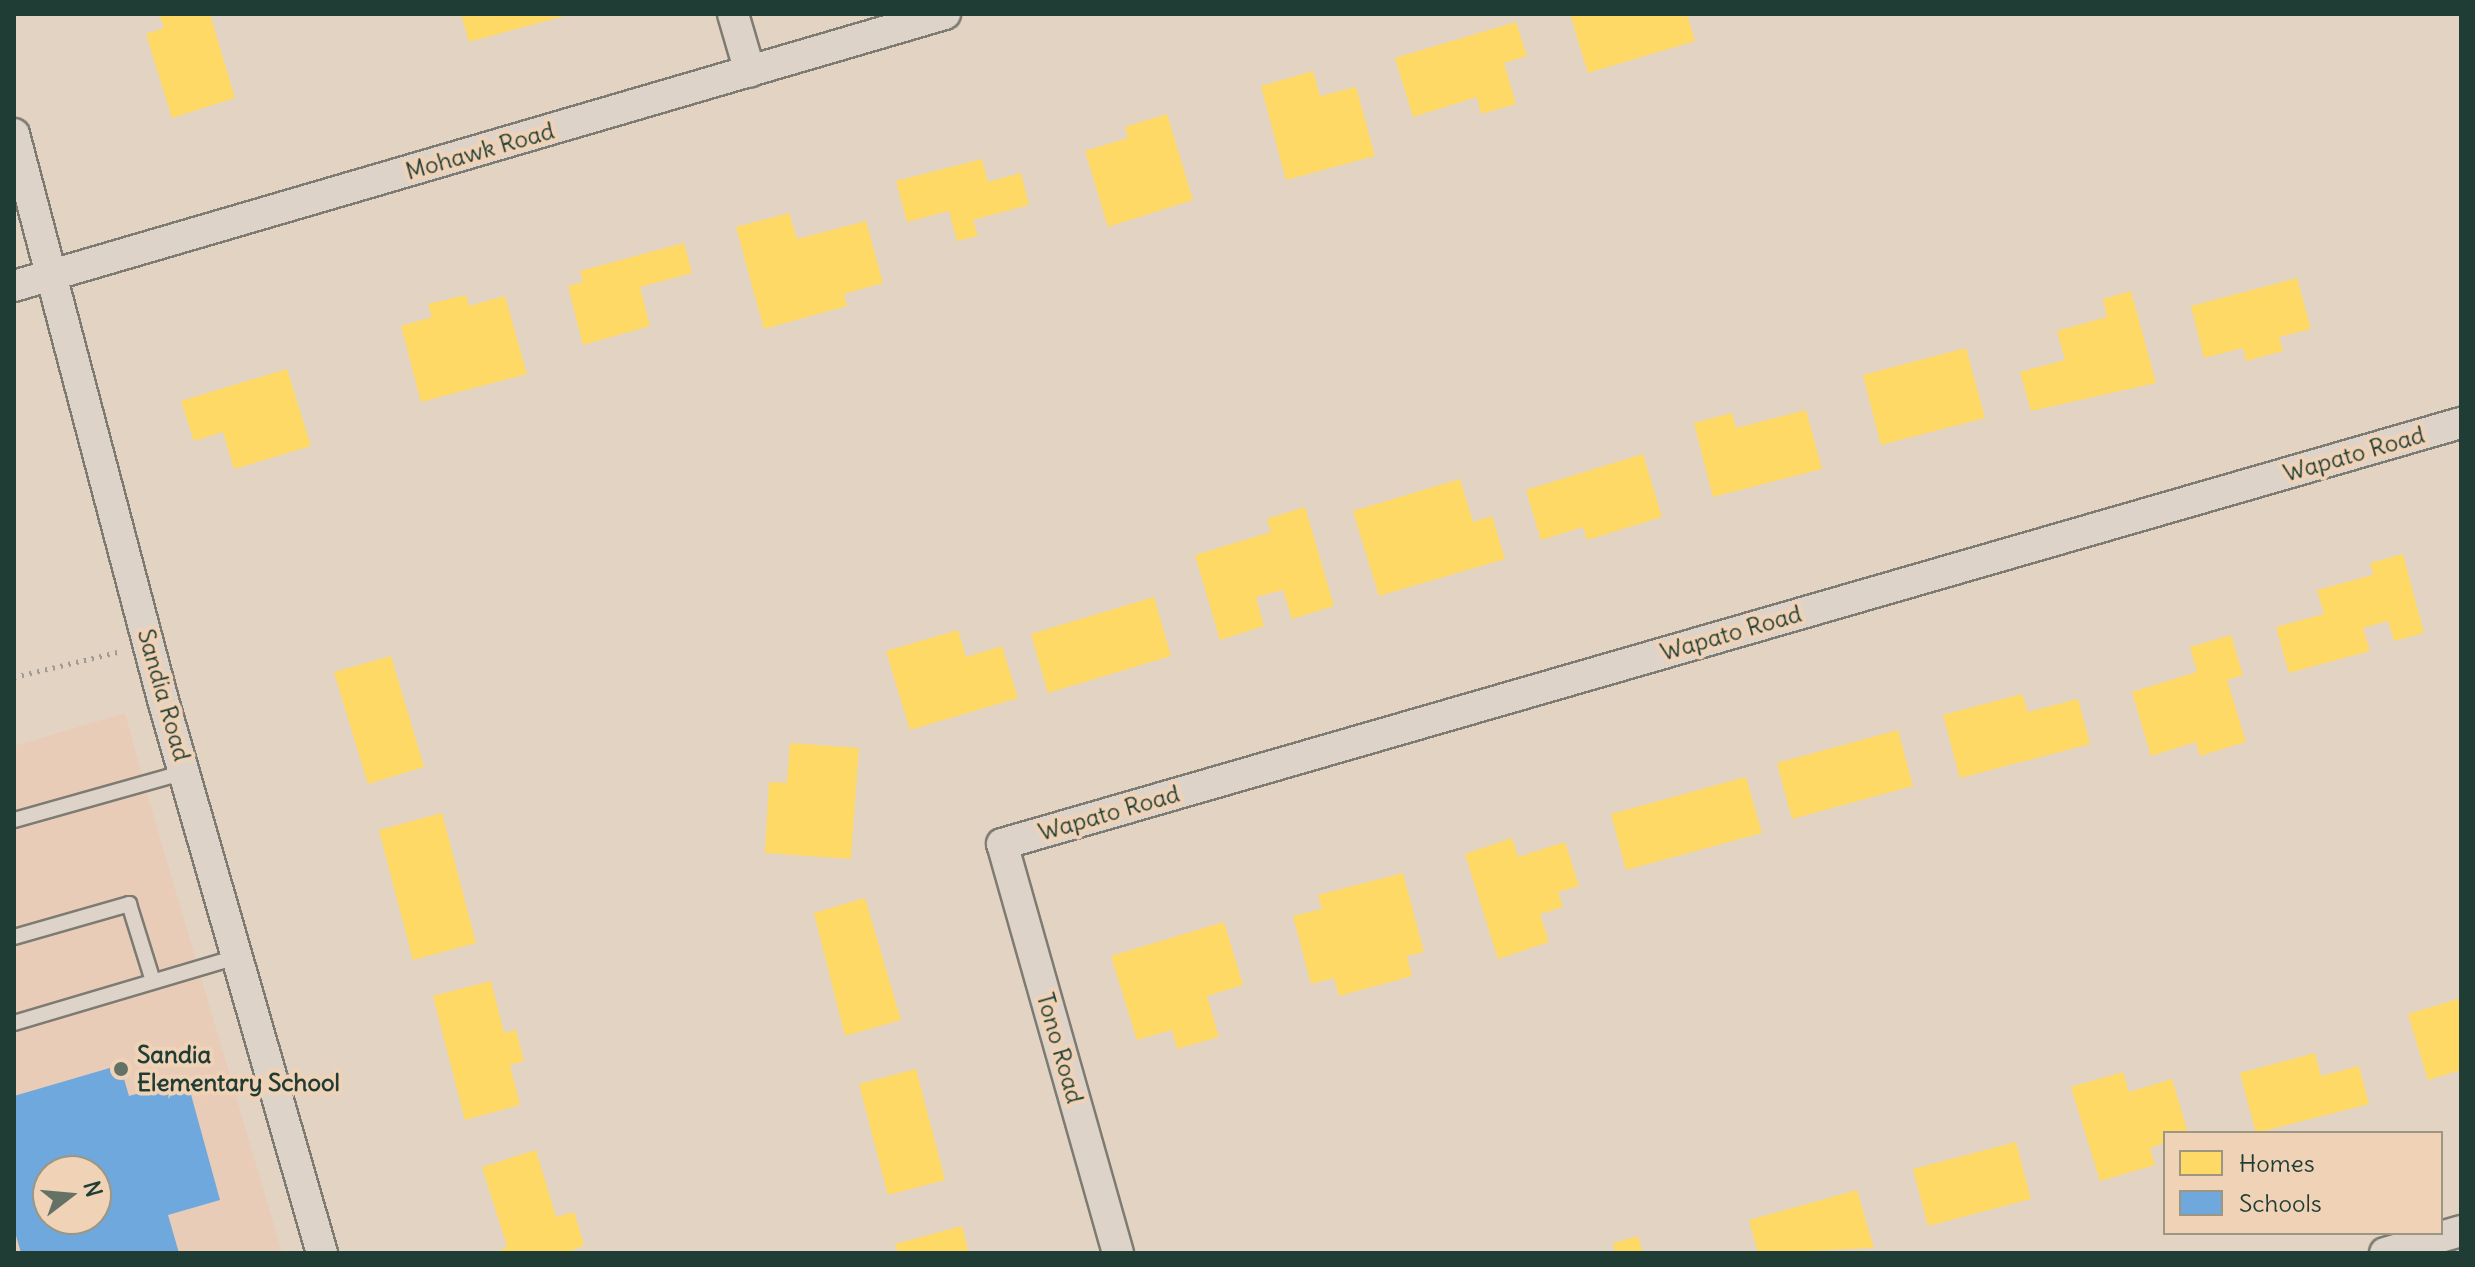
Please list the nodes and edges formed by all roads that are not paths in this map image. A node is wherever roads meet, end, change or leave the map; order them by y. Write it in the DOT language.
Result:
graph roads {
  1 [pos="733,14"];
  2 [pos="945,14"];
  3 [pos="750,72"];
  4 [pos="14,134"];
  5 [pos="54,274"];
  6 [pos="14,286"];
  7 [pos="2461,423"];
  8 [pos="186,772"];
  9 [pos="14,820"];
  10 [pos="1002,844"];
  11 [pos="14,937"];
  12 [pos="237,957"];
  13 [pos="153,981"];
  14 [pos="14,1023"];
  15 [pos="2461,1231"];
  16 [pos="322,1253"];
  17 [pos="1118,1253"];
  18 [pos="2385,1253"];
  1 -- 3 [label="street"];
  2 -- 3 [label="street, Mohawk Road"];
  3 -- 5 [label="street, Mohawk Road"];
  4 -- 5 [label="street, Sandia Road"];
  5 -- 6 [label="street, Mohawk Road"];
  5 -- 8 [label="street, Sandia Road"];
  7 -- 10 [label="street, Wapato Road"];
  8 -- 9 [label="lane"];
  8 -- 12 [label="street, Sandia Road"];
  10 -- 17 [label="street, Tono Road"];
  11 -- 13 [label="lane"];
  12 -- 13 [label="lane"];
  12 -- 16 [label="street, Sandia Road"];
  13 -- 14 [label="lane"];
  15 -- 18 [label="street"];
}
